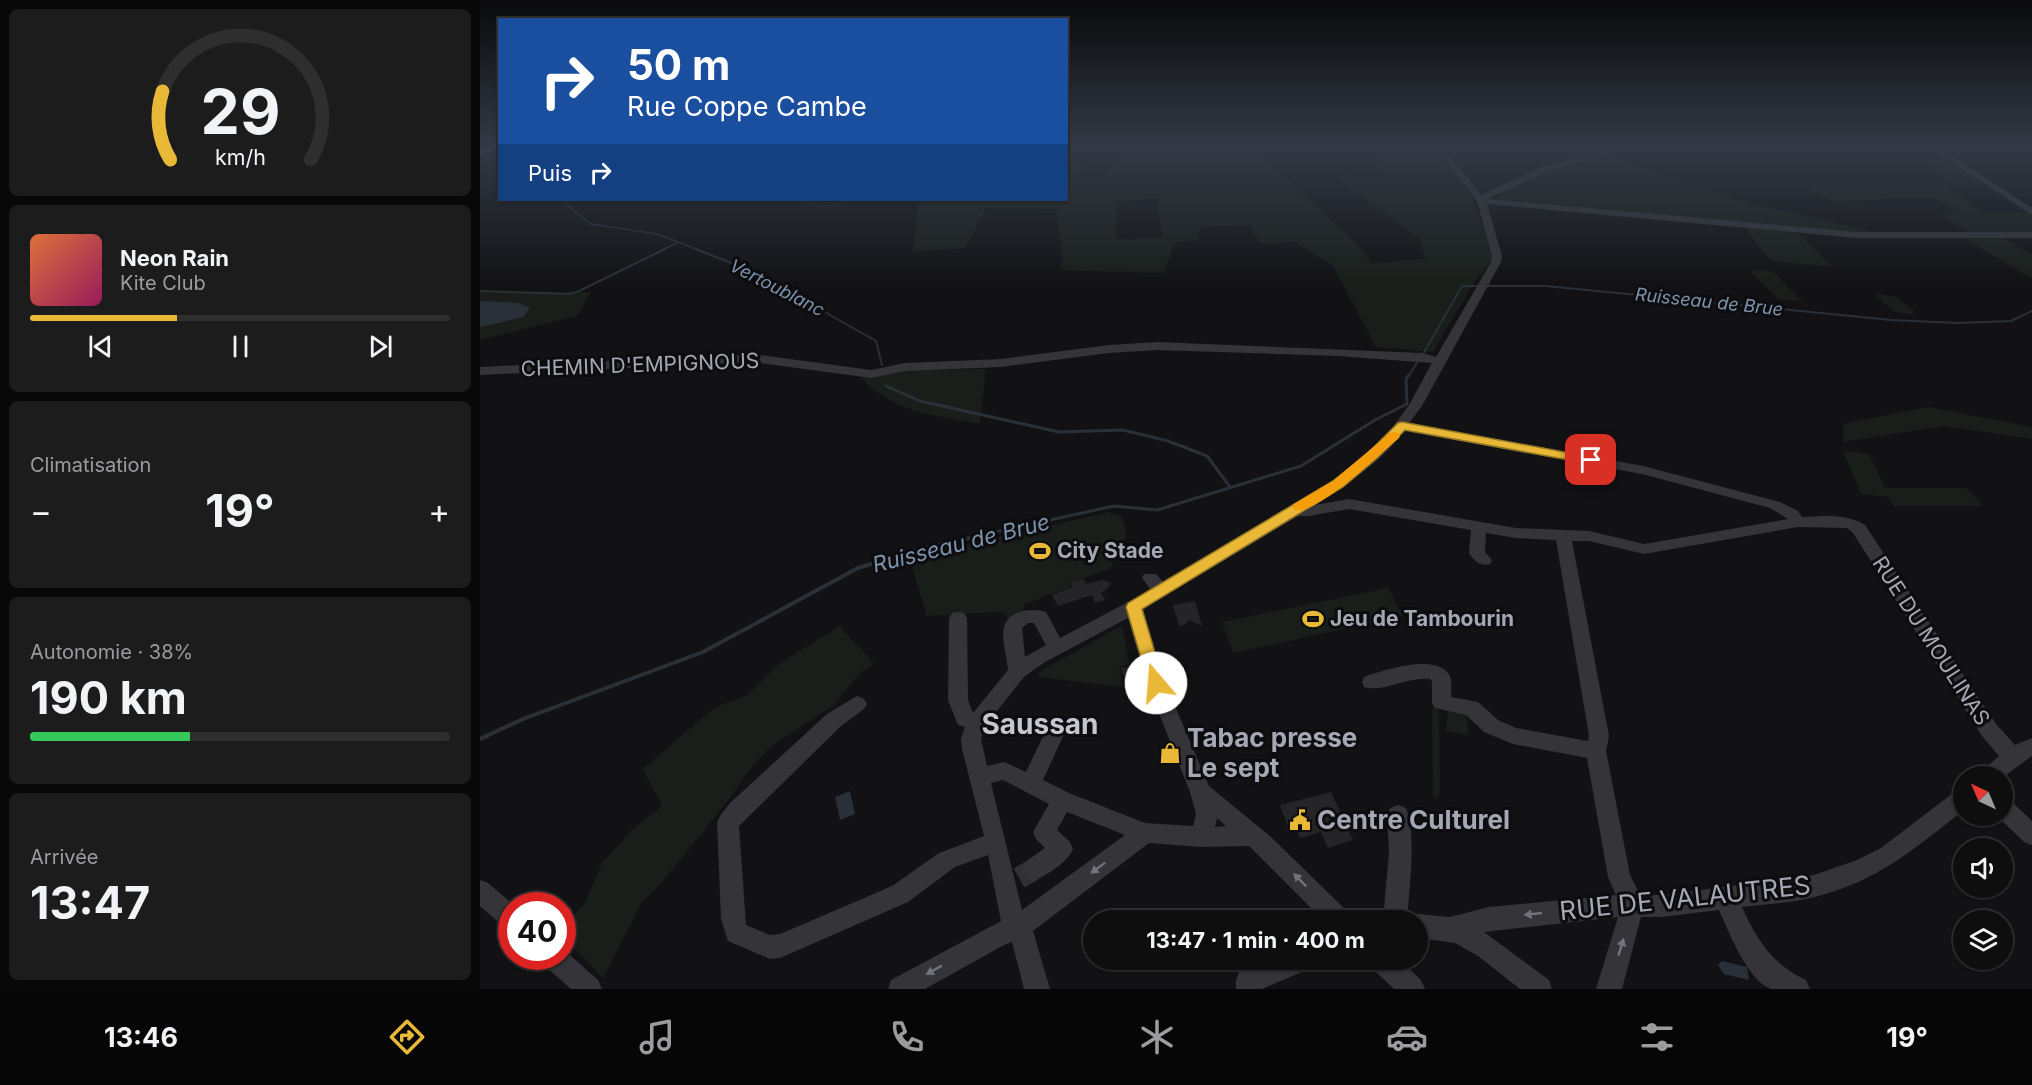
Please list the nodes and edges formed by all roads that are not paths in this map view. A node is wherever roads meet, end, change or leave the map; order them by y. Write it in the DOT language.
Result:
graph roads {
  1 [pos="1475,193"];
  2 [pos="1495,193"];
  3 [pos="2003,193"];
  4 [pos="1480,200"];
  5 [pos="2032,212"];
  6 [pos="2032,236"];
  7 [pos="1439,361"];
  8 [pos="480,371"];
  9 [pos="1402,426"];
  10 [pos="1296,509"];
  11 [pos="1798,522"];
  12 [pos="1479,527"];
  13 [pos="1563,534"];
  14 [pos="1484,561"];
  15 [pos="1150,578"];
  16 [pos="1162,592"];
  17 [pos="1134,607"];
  18 [pos="958,618"];
  19 [pos="1056,648"];
  20 [pos="1017,672"];
  21 [pos="1371,682"];
  22 [pos="857,704"];
  23 [pos="976,723"];
  24 [pos="1055,732"];
  25 [pos="1596,750"];
  26 [pos="2024,751"];
  27 [pos="2004,766"];
  28 [pos="980,777"];
  29 [pos="1030,784"];
  30 [pos="1202,792"];
  31 [pos="1062,800"];
  32 [pos="1953,806"];
  33 [pos="1398,815"];
  34 [pos="2013,818"];
  35 [pos="1145,833"];
  36 [pos="1253,836"];
  37 [pos="2032,836"];
  38 [pos="1202,837"];
  39 [pos="996,842"];
  40 [pos="1019,878"];
  41 [pos="480,891"];
  42 [pos="1726,898"];
  43 [pos="1634,906"];
  44 [pos="498,907"];
  45 [pos="1330,910"];
  46 [pos="1396,910"];
  47 [pos="1428,927"];
  48 [pos="1016,929"];
  49 [pos="1450,929"];
  50 [pos="568,970"];
  51 [pos="1280,970"];
  52 [pos="1392,970"];
  53 [pos="1249,985"];
  54 [pos="589,989"];
  55 [pos="900,989"];
  56 [pos="1037,989"];
  57 [pos="1412,989"];
  58 [pos="1540,989"];
  59 [pos="1609,989"];
  60 [pos="1797,989"];
  1 -- 4 [label="street"];
  2 -- 4 [label="street"];
  3 -- 5 [label="street"];
  4 -- 6 [label="street"];
  4 -- 7 [label="street"];
  7 -- 8 [label="street, CHEMIN D'EMPIGNOUS"];
  7 -- 9 [label="street"];
  9 -- 10 [label="street"];
  9 -- 11 [label="street"];
  10 -- 12 [label="street"];
  10 -- 16 [label="street"];
  11 -- 13 [label="street"];
  11 -- 26 [label="street, RUE DU MOULINAS"];
  12 -- 13 [label="street"];
  12 -- 14 [label="street"];
  13 -- 25 [label="street"];
  15 -- 16 [label="street"];
  16 -- 17 [label="street"];
  17 -- 19 [label="street"];
  17 -- 30 [label="street"];
  18 -- 23 [label="street"];
  19 -- 20 [label="street"];
  19 -- 20 [label="street"];
  20 -- 23 [label="street"];
  21 -- 25 [label="street"];
  22 -- 39 [label="street"];
  23 -- 28 [label="street"];
  24 -- 29 [label="street"];
  25 -- 43 [label="street"];
  26 -- 27 [label="street"];
  28 -- 29 [label="street"];
  28 -- 39 [label="street"];
  29 -- 31 [label="street"];
  30 -- 36 [label="street"];
  30 -- 38 [label="street"];
  31 -- 35 [label="street"];
  31 -- 40 [label="street"];
  32 -- 42 [label="street, RUE DE VALAUTRES"];
  33 -- 46 [label="street"];
  34 -- 37 [label="street"];
  35 -- 38 [label="street"];
  35 -- 48 [label="street, one-way"];
  36 -- 38 [label="street"];
  45 -- 36 [label="street, one-way"];
  39 -- 40 [label="street"];
  40 -- 48 [label="street"];
  41 -- 44 [label="street"];
  42 -- 43 [label="street, RUE DE VALAUTRES"];
  42 -- 60 [label="street"];
  43 -- 49 [label="street, RUE DE VALAUTRES, one-way"];
  59 -- 43 [label="street, one-way"];
  47 -- 49 [label="street, RUE DE VALAUTRES"];
  48 -- 55 [label="street, one-way"];
  48 -- 56 [label="street"];
  49 -- 58 [label="street"];
  50 -- 54 [label="street"];
  51 -- 53 [label="street"];
  52 -- 57 [label="street"];
}
